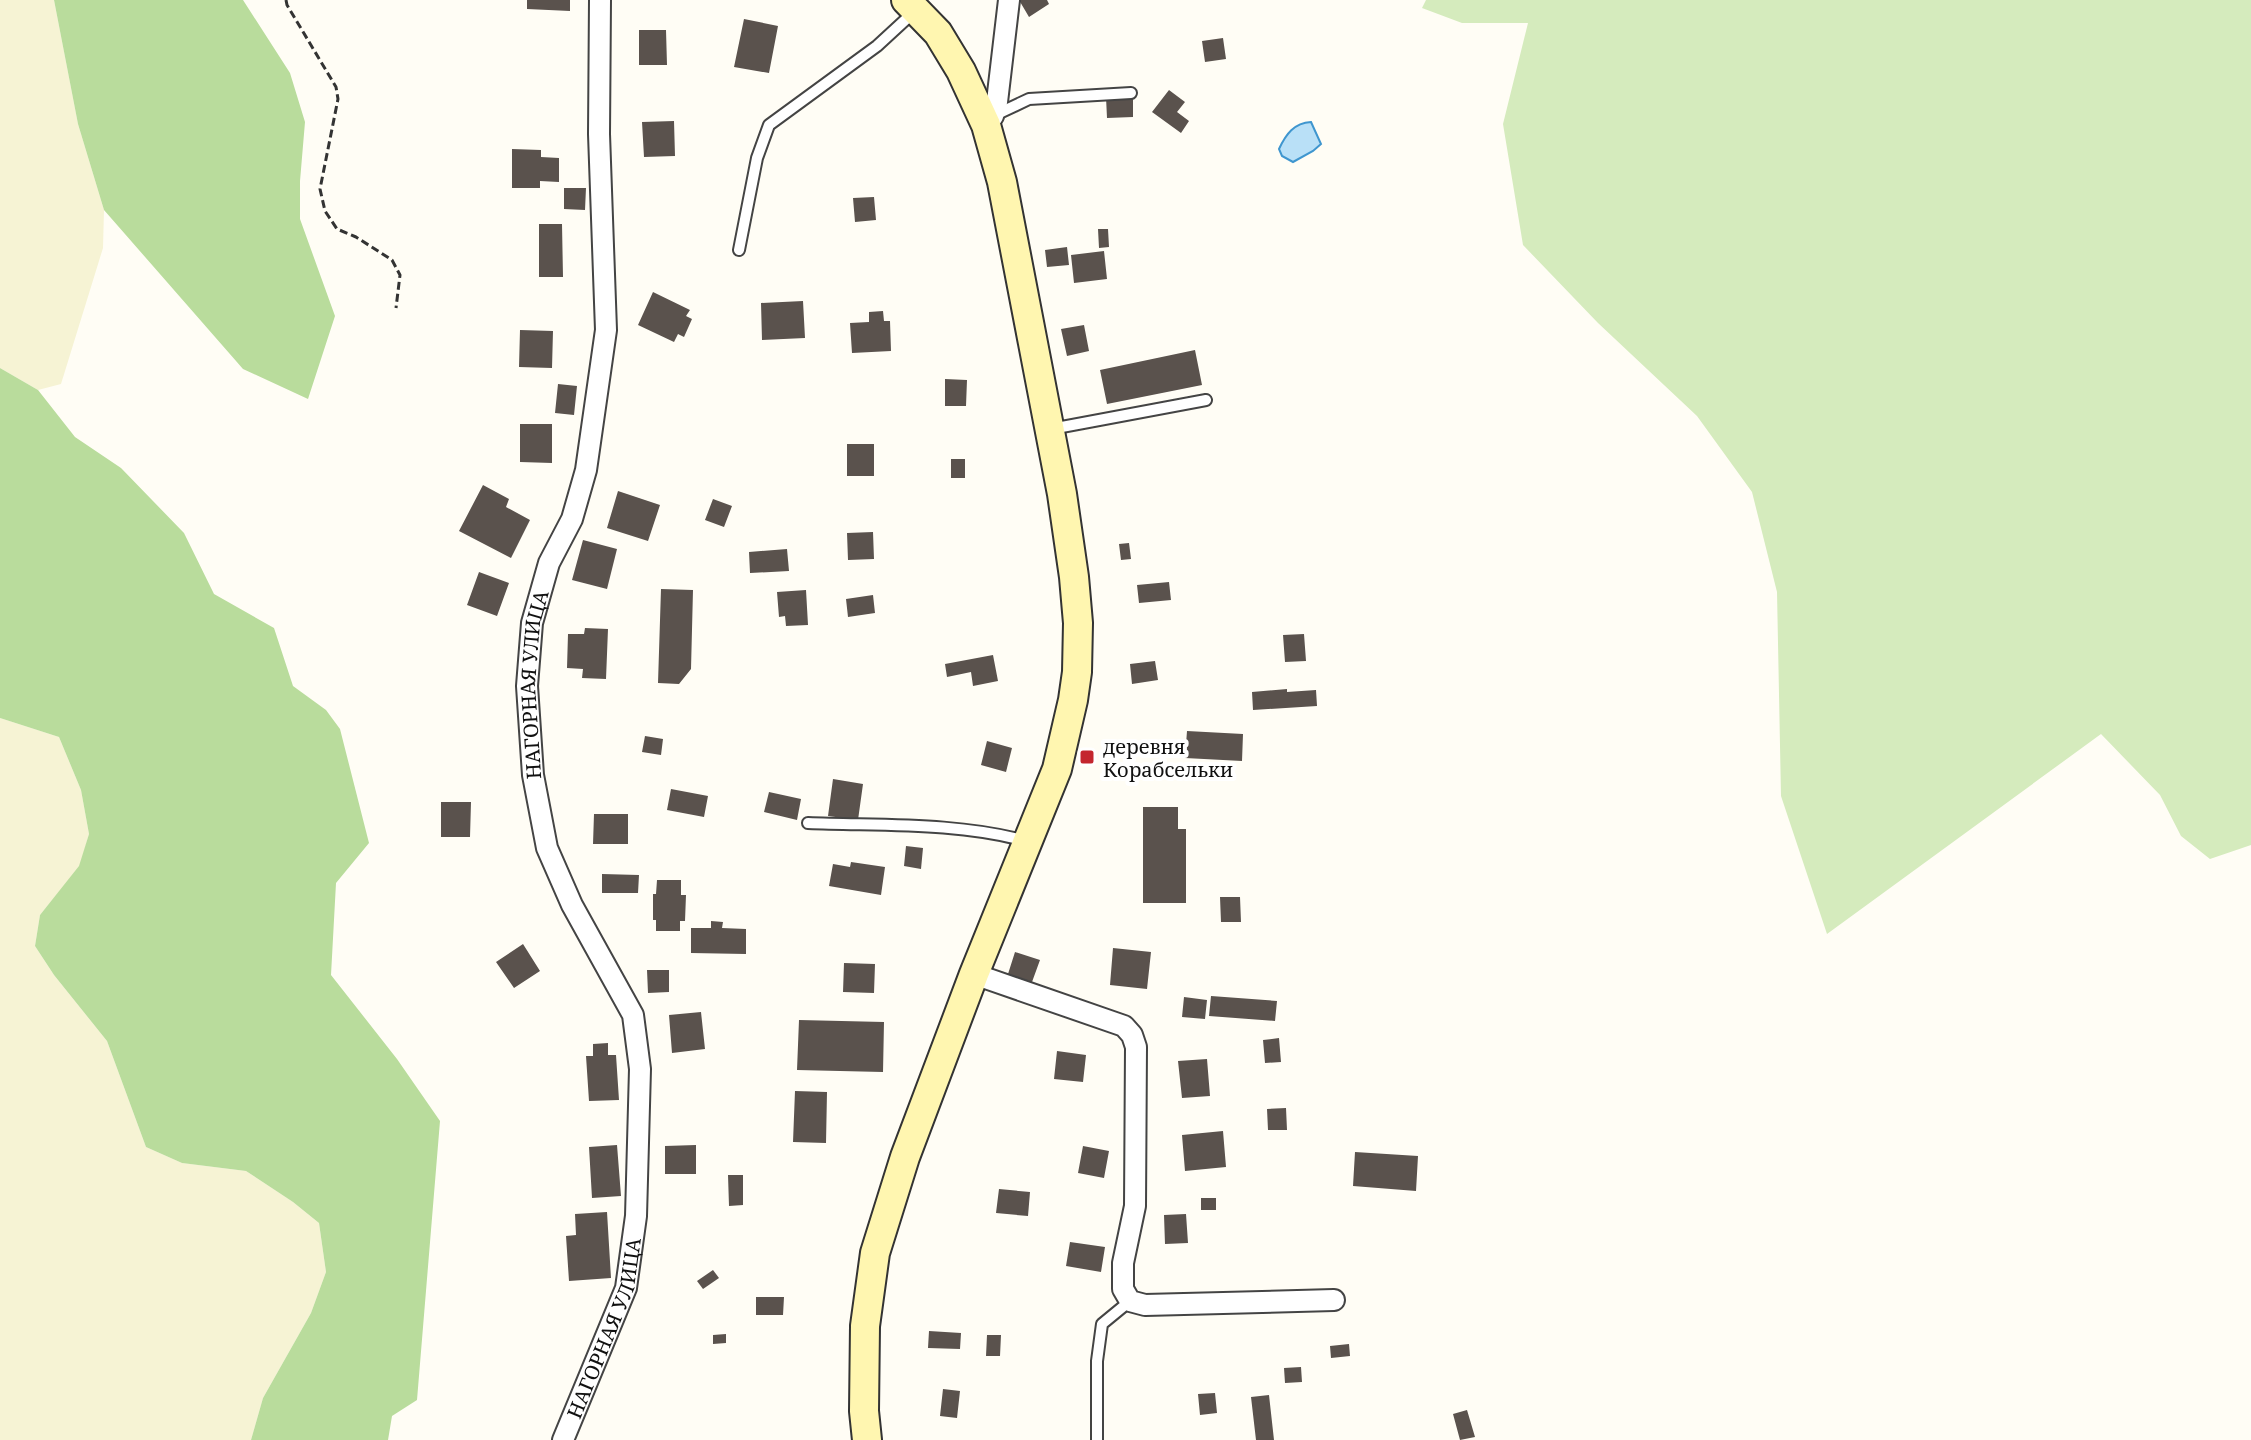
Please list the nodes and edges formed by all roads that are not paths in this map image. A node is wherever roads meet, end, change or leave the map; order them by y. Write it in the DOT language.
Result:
graph roads {
  1 [pos="600,0"];
  2 [pos="1009,0"];
  3 [pos="911,5"];
  4 [pos="1131,93"];
  5 [pos="990,121"];
  6 [pos="739,250"];
  7 [pos="1206,400"];
  8 [pos="1049,430"];
  9 [pos="808,823"];
  10 [pos="1028,841"];
  11 [pos="974,974"];
  12 [pos="1334,1300"];
  13 [pos="1130,1301"];
  14 [pos="563,1440"];
  15 [pos="867,1440"];
  16 [pos="1097,1440"];
  1 -- 14 [label="street, НАГОРНАЯ УЛИЦА"];
  2 -- 5 [label="street"];
  3 -- 5 [label="main road"];
  3 -- 6 [label="lane"];
  4 -- 5 [label="lane"];
  5 -- 8 [label="main road"];
  7 -- 8 [label="lane"];
  8 -- 10 [label="main road"];
  9 -- 10 [label="lane"];
  10 -- 11 [label="main road"];
  11 -- 13 [label="street"];
  11 -- 15 [label="main road"];
  12 -- 13 [label="street"];
  13 -- 16 [label="lane"];
}
